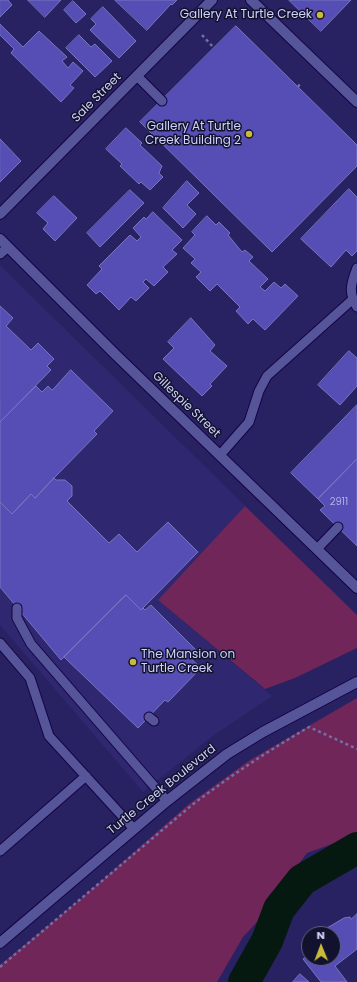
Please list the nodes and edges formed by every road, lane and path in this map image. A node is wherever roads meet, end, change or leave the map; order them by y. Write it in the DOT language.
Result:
graph roads {
  1 [pos="212,0"];
  2 [pos="251,0"];
  3 [pos="202,35"];
  4 [pos="214,48"];
  5 [pos="137,76"];
  6 [pos="301,82"];
  7 [pos="298,86"];
  8 [pos="162,101"];
  9 [pos="357,102"];
  10 [pos="0,214"];
  11 [pos="0,239"];
  12 [pos="8,247"];
  13 [pos="0,254"];
  14 [pos="357,268"];
  15 [pos="355,304"];
  16 [pos="220,455"];
  17 [pos="338,527"];
  18 [pos="317,549"];
  19 [pos="357,588"];
  20 [pos="17,608"];
  21 [pos="0,643"];
  22 [pos="357,682"];
  23 [pos="357,749"];
  24 [pos="86,776"];
  25 [pos="167,800"];
  26 [pos="134,829"];
  27 [pos="0,851"];
  28 [pos="0,943"];
  29 [pos="0,967"];
  1 -- 5 [label="street, Sale Street"];
  2 -- 9 [label="street"];
  3 -- 4 [label="path"];
  5 -- 8 [label="lane"];
  5 -- 10 [label="street, Sale Street"];
  6 -- 7 [label="path"];
  11 -- 12 [label="street, Gillespie Street"];
  12 -- 13 [label="lane"];
  12 -- 16 [label="street, Gillespie Street"];
  14 -- 15 [label="lane"];
  15 -- 16 [label="lane"];
  16 -- 18 [label="street, Gillespie Street"];
  17 -- 18 [label="lane"];
  18 -- 19 [label="street, Gillespie Street"];
  20 -- 25 [label="lane"];
  21 -- 24 [label="lane"];
  22 -- 25 [label="street, Turtle Creek Boulevard"];
  23 -- 29 [label="path"];
  24 -- 26 [label="lane"];
  24 -- 27 [label="lane"];
  25 -- 26 [label="street, Turtle Creek Boulevard"];
  26 -- 28 [label="street, Turtle Creek Boulevard"];
}
